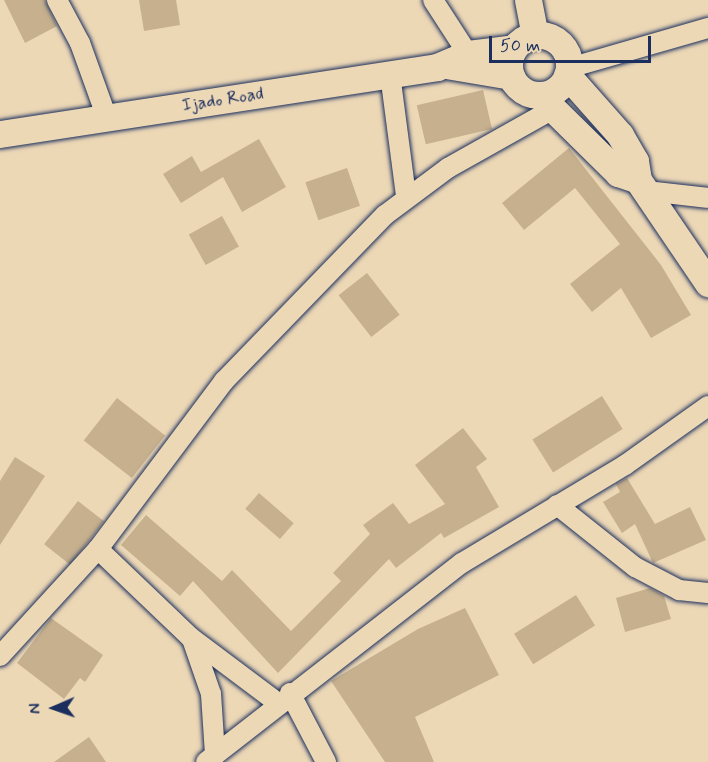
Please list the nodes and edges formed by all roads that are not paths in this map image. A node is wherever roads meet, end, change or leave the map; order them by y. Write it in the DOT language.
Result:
graph roads {
  1 [pos="57,0"];
  2 [pos="433,0"];
  3 [pos="528,0"];
  4 [pos="708,28"];
  5 [pos="525,41"];
  6 [pos="457,59"];
  7 [pos="568,72"];
  8 [pos="390,74"];
  9 [pos="511,76"];
  10 [pos="546,102"];
  11 [pos="107,118"];
  12 [pos="0,134"];
  13 [pos="642,185"];
  14 [pos="406,196"];
  15 [pos="708,198"];
  16 [pos="708,283"];
  17 [pos="708,406"];
  18 [pos="557,505"];
  19 [pos="98,549"];
  20 [pos="708,593"];
  21 [pos="190,637"];
  22 [pos="0,656"];
  23 [pos="284,698"];
  24 [pos="210,758"];
  25 [pos="326,762"];
  1 -- 11 [label="street"];
  2 -- 6 [label="street"];
  3 -- 5 [label="street"];
  4 -- 7 [label="street"];
  5 -- 6 [label="street, Ijado Road"];
  5 -- 7 [label="street"];
  5 -- 9 [label="street"];
  6 -- 8 [label="street, Ijado Road"];
  6 -- 9 [label="street, Ijado Road"];
  7 -- 10 [label="street"];
  7 -- 13 [label="street"];
  8 -- 11 [label="street, Ijado Road"];
  8 -- 14 [label="street"];
  9 -- 10 [label="street"];
  10 -- 13 [label="street"];
  10 -- 14 [label="street"];
  11 -- 12 [label="street, Ijado Road"];
  13 -- 15 [label="street"];
  13 -- 16 [label="street"];
  14 -- 19 [label="street"];
  17 -- 18 [label="street"];
  18 -- 20 [label="street"];
  18 -- 23 [label="street"];
  19 -- 21 [label="street"];
  19 -- 22 [label="street"];
  21 -- 23 [label="street"];
  21 -- 24 [label="street"];
  23 -- 24 [label="street"];
  23 -- 25 [label="street"];
}
